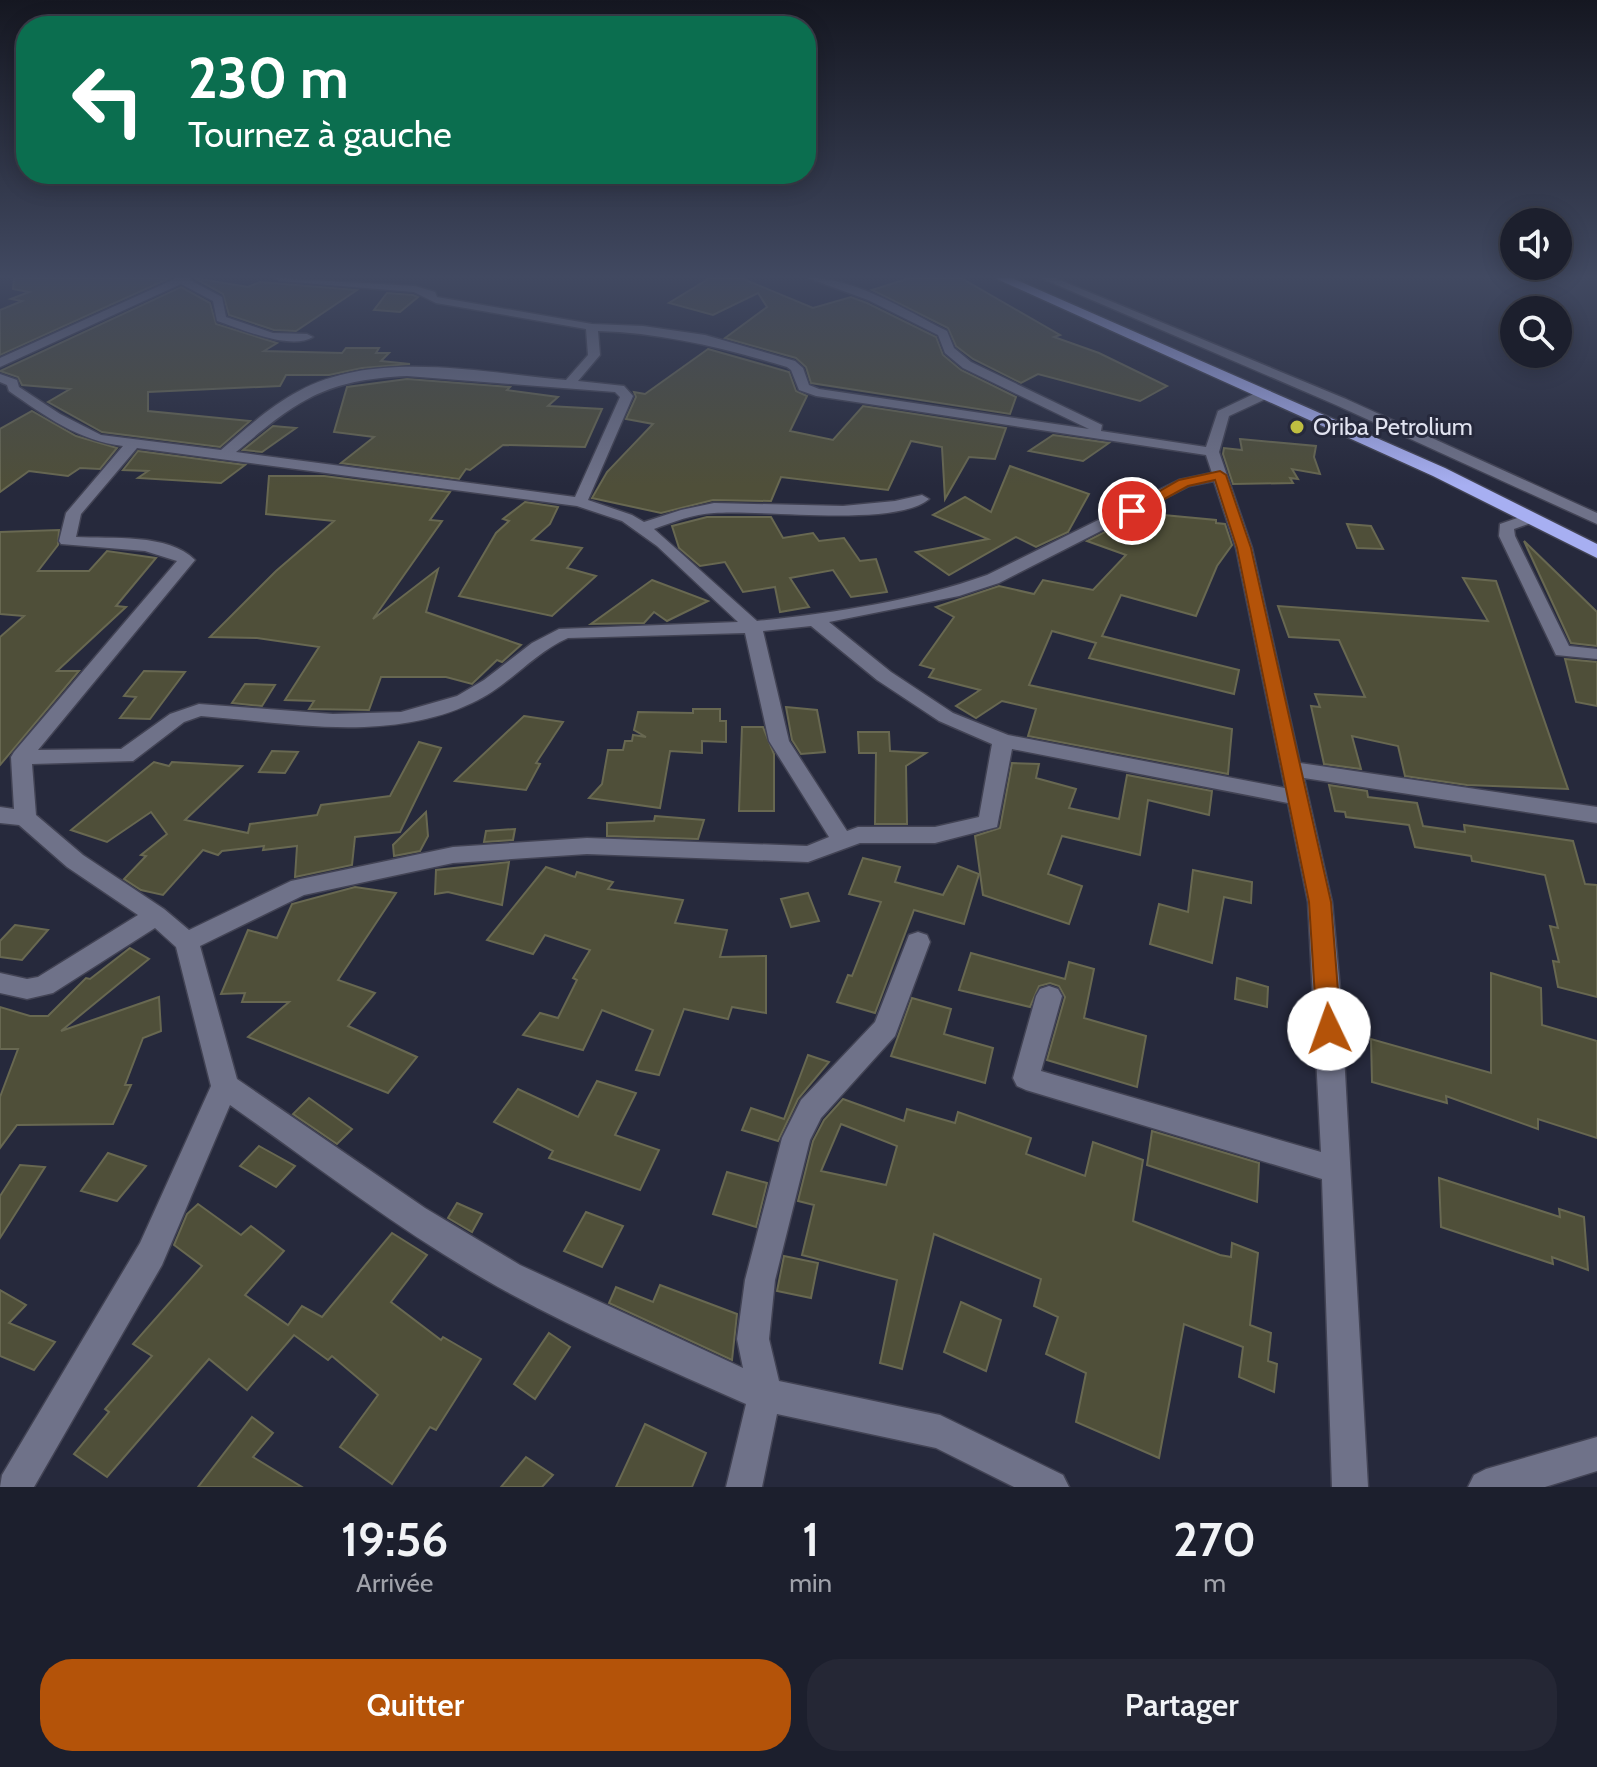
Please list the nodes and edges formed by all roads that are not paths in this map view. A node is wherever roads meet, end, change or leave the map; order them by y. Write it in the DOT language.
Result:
graph roads {
  1 [pos="34,347"];
  2 [pos="593,347"];
  3 [pos="732,347"];
  4 [pos="948,347"];
  5 [pos="1159,347"];
  6 [pos="1211,347"];
  7 [pos="0,363"];
  8 [pos="0,378"];
  9 [pos="569,384"];
  10 [pos="13,388"];
  11 [pos="1265,394"];
  12 [pos="0,397"];
  13 [pos="1118,438"];
  14 [pos="132,445"];
  15 [pos="222,456"];
  16 [pos="1216,464"];
  17 [pos="922,499"];
  18 [pos="580,502"];
  19 [pos="1597,505"];
  20 [pos="1580,510"];
  21 [pos="1532,518"];
  22 [pos="1597,519"];
  23 [pos="643,528"];
  24 [pos="1597,552"];
  25 [pos="815,620"];
  26 [pos="753,627"];
  27 [pos="1597,654"];
  28 [pos="1003,741"];
  29 [pos="21,757"];
  30 [pos="1292,769"];
  31 [pos="1298,798"];
  32 [pos="1597,815"];
  33 [pos="13,816"];
  34 [pos="842,840"];
  35 [pos="156,915"];
  36 [pos="187,942"];
  37 [pos="918,942"];
  38 [pos="0,983"];
  39 [pos="1049,996"];
  40 [pos="225,1086"];
  41 [pos="1335,1170"];
  42 [pos="765,1395"];
  43 [pos="1597,1454"];
  44 [pos="14,1487"];
  45 [pos="744,1487"];
  46 [pos="1051,1487"];
  47 [pos="1350,1487"];
  48 [pos="1486,1487"];
  1 -- 7 [label="street"];
  2 -- 9 [label="street"];
  3 -- 13 [label="street"];
  4 -- 13 [label="street"];
  5 -- 11 [label="highway"];
  6 -- 20 [label="street"];
  8 -- 10 [label="street"];
  9 -- 15 [label="street"];
  9 -- 18 [label="street"];
  10 -- 12 [label="street"];
  10 -- 14 [label="street"];
  11 -- 16 [label="street"];
  11 -- 21 [label="highway"];
  13 -- 16 [label="street"];
  14 -- 15 [label="street"];
  14 -- 29 [label="street"];
  15 -- 18 [label="street"];
  16 -- 25 [label="street"];
  16 -- 30 [label="street"];
  17 -- 23 [label="street"];
  18 -- 23 [label="street"];
  19 -- 20 [label="street"];
  20 -- 22 [label="street"];
  21 -- 24 [label="highway"];
  21 -- 27 [label="street"];
  23 -- 26 [label="street"];
  25 -- 26 [label="street"];
  25 -- 28 [label="street"];
  26 -- 29 [label="street"];
  26 -- 34 [label="street"];
  28 -- 31 [label="street"];
  28 -- 34 [label="street"];
  29 -- 33 [label="street"];
  30 -- 31 [label="street"];
  30 -- 32 [label="street"];
  31 -- 41 [label="street"];
  33 -- 35 [label="street"];
  34 -- 36 [label="street"];
  35 -- 36 [label="street"];
  35 -- 38 [label="street"];
  36 -- 40 [label="street"];
  37 -- 42 [label="street"];
  39 -- 41 [label="street"];
  40 -- 42 [label="street"];
  40 -- 44 [label="street"];
  41 -- 47 [label="street"];
  42 -- 45 [label="street"];
  42 -- 46 [label="street"];
  43 -- 48 [label="street"];
}
